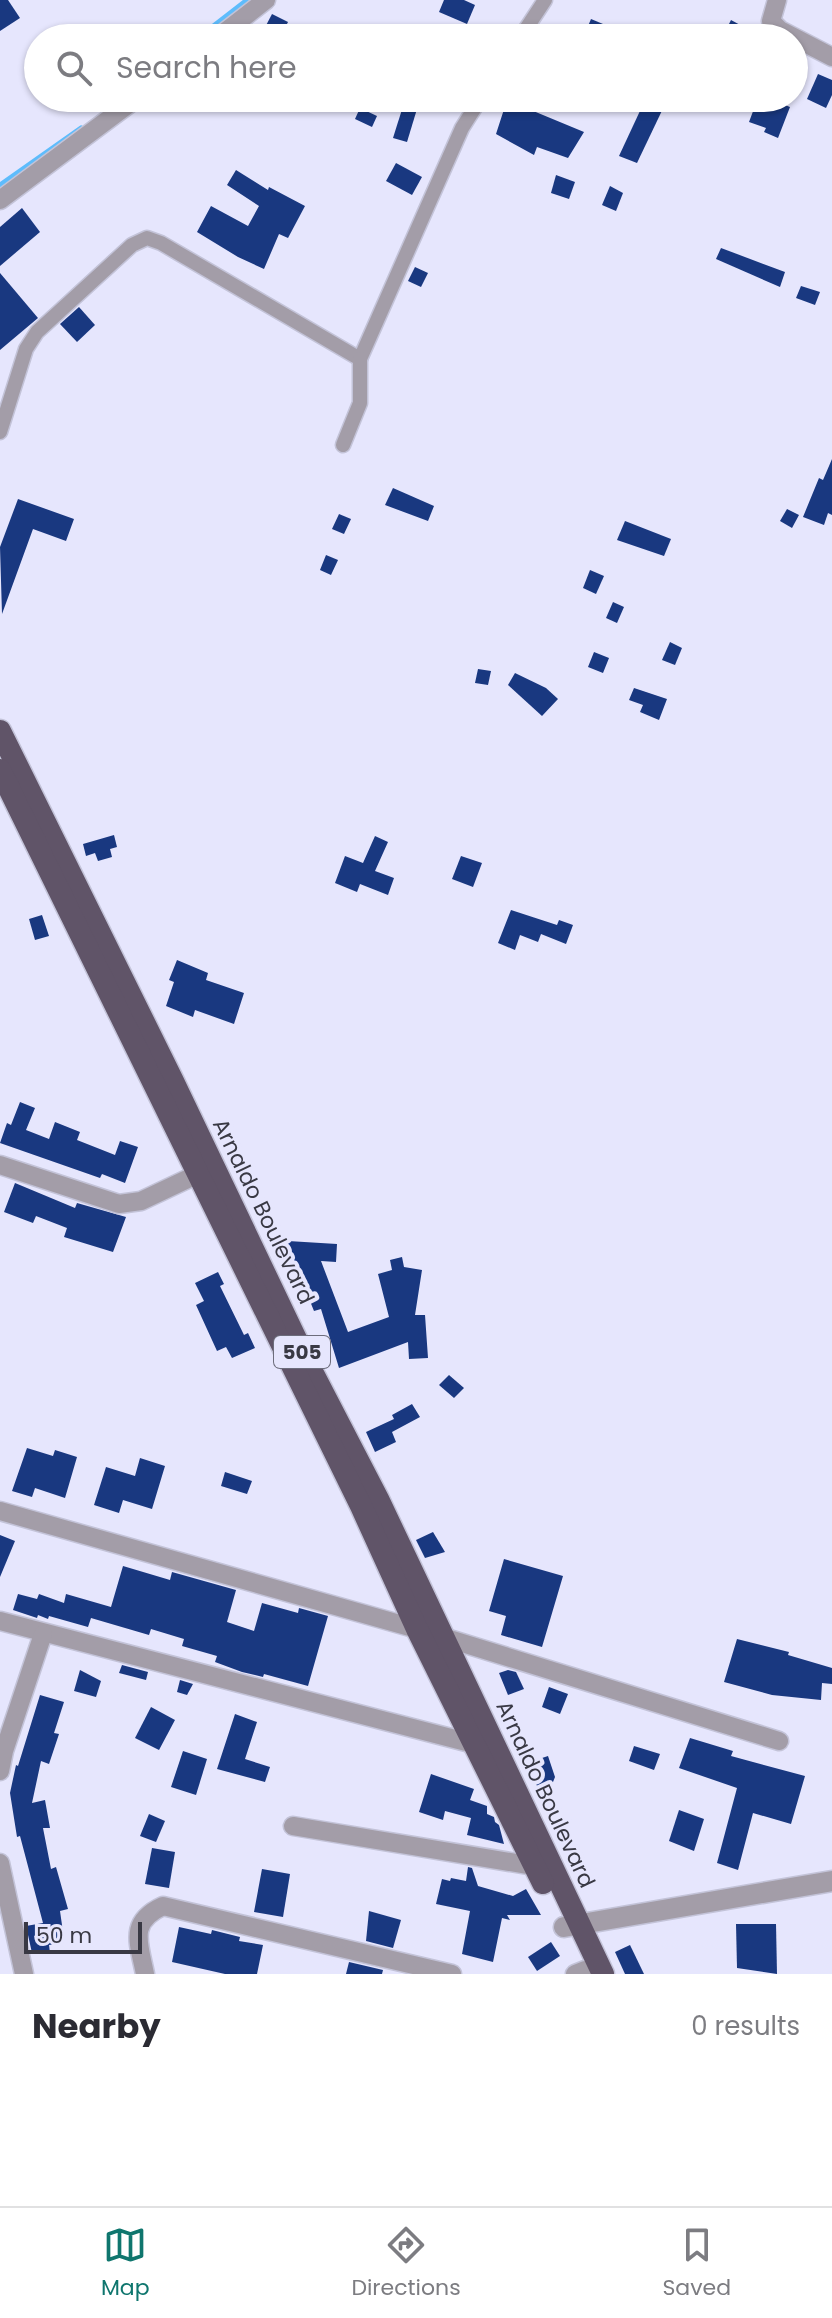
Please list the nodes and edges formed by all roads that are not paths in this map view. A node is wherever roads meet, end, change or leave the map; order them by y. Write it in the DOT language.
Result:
graph roads {
  1 [pos="266,0"];
  2 [pos="545,0"];
  3 [pos="777,0"];
  4 [pos="235,24"];
  5 [pos="529,24"];
  6 [pos="774,24"];
  7 [pos="808,45"];
  8 [pos="832,57"];
  9 [pos="118,112"];
  10 [pos="472,112"];
  11 [pos="0,200"];
  12 [pos="360,359"];
  13 [pos="0,432"];
  14 [pos="343,445"];
  15 [pos="0,731"];
  16 [pos="0,770"];
  17 [pos="27,807"];
  18 [pos="165,1084"];
  19 [pos="0,1165"];
  20 [pos="198,1174"];
  21 [pos="231,1224"];
  22 [pos="369,1503"];
  23 [pos="0,1511"];
  24 [pos="0,1621"];
  25 [pos="417,1629"];
  26 [pos="43,1634"];
  27 [pos="442,1636"];
  28 [pos="779,1741"];
  29 [pos="474,1744"];
  30 [pos="2,1750"];
  31 [pos="0,1771"];
  32 [pos="502,1782"];
  33 [pos="293,1826"];
  34 [pos="0,1863"];
  35 [pos="534,1866"];
  36 [pos="832,1881"];
  37 [pos="571,1925"];
  38 [pos="587,1973"];
  39 [pos="24,1974"];
  40 [pos="145,1974"];
  41 [pos="452,1974"];
  1 -- 4 [label="street"];
  2 -- 5 [label="street"];
  3 -- 6 [label="street"];
  7 -- 8 [label="street"];
  9 -- 11 [label="street"];
  10 -- 12 [label="street"];
  12 -- 13 [label="street"];
  12 -- 14 [label="street"];
  15 -- 17 [label="highway, Arnaldo Boulevard / 505"];
  16 -- 17 [label="highway, Arnaldo Boulevard / 505"];
  17 -- 18 [label="highway, Arnaldo Boulevard / 505"];
  18 -- 20 [label="highway, Arnaldo Boulevard / 505"];
  18 -- 21 [label="highway, Arnaldo Boulevard / 505"];
  19 -- 20 [label="street"];
  20 -- 21 [label="highway, Arnaldo Boulevard / 505"];
  21 -- 22 [label="highway, Arnaldo Boulevard / 505"];
  22 -- 25 [label="highway, Arnaldo Boulevard / 505"];
  22 -- 27 [label="highway, Arnaldo Boulevard / 505"];
  23 -- 25 [label="street"];
  24 -- 26 [label="street"];
  25 -- 27 [label="street"];
  25 -- 29 [label="highway, Arnaldo Boulevard / 505"];
  26 -- 29 [label="street"];
  26 -- 30 [label="street"];
  27 -- 28 [label="street"];
  27 -- 32 [label="highway, Arnaldo Boulevard / 505"];
  29 -- 32 [label="highway, Arnaldo Boulevard / 505"];
  30 -- 31 [label="street"];
  32 -- 35 [label="highway, Arnaldo Boulevard / 505"];
  32 -- 37 [label="highway, Arnaldo Boulevard / 505"];
  33 -- 35 [label="street"];
  34 -- 39 [label="street"];
  35 -- 37 [label="highway, Arnaldo Boulevard / 505"];
  36 -- 37 [label="street"];
  37 -- 38 [label="highway, Arnaldo Boulevard / 505"];
  40 -- 41 [label="street"];
}
